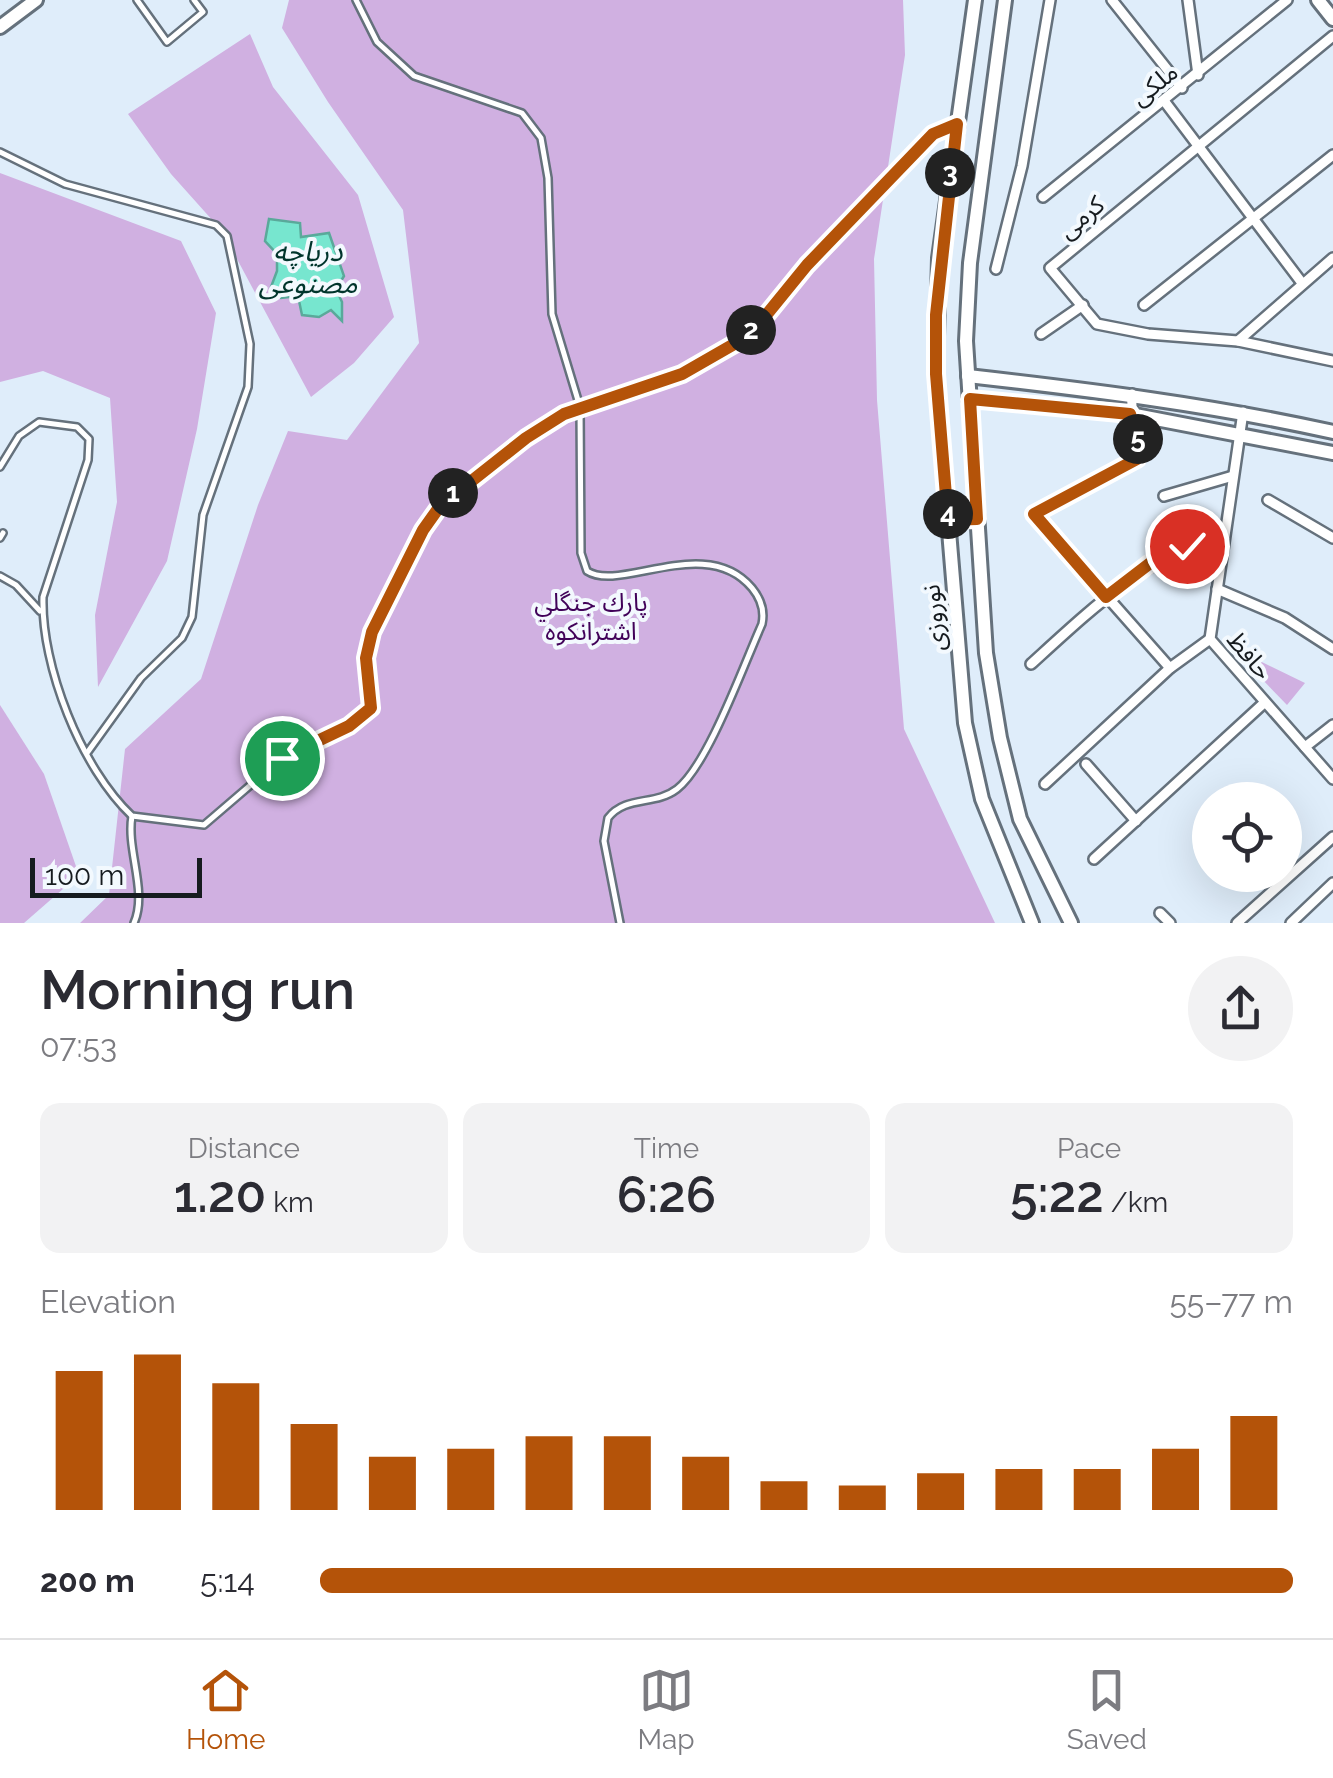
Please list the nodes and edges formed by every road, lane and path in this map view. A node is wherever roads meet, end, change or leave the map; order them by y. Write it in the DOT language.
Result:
graph roads {
  1 [pos="36,0"];
  2 [pos="137,0"];
  3 [pos="194,0"];
  4 [pos="356,0"];
  5 [pos="974,0"];
  6 [pos="1004,0"];
  7 [pos="1050,0"];
  8 [pos="1112,0"];
  9 [pos="1188,0"];
  10 [pos="1288,0"];
  11 [pos="1318,0"];
  12 [pos="1333,19"];
  13 [pos="0,27"];
  14 [pos="1333,36"];
  15 [pos="1198,75"];
  16 [pos="1182,88"];
  17 [pos="1164,102"];
  18 [pos="957,124"];
  19 [pos="1198,145"];
  20 [pos="0,152"];
  21 [pos="1333,155"];
  22 [pos="1043,197"];
  23 [pos="1253,219"];
  24 [pos="1333,258"];
  25 [pos="996,269"];
  26 [pos="1302,284"];
  27 [pos="1084,304"];
  28 [pos="1144,305"];
  29 [pos="1041,334"];
  30 [pos="1238,341"];
  31 [pos="1333,361"];
  32 [pos="968,376"];
  33 [pos="1132,394"];
  34 [pos="970,399"];
  35 [pos="580,407"];
  36 [pos="1242,412"];
  37 [pos="1130,414"];
  38 [pos="1333,432"];
  39 [pos="1239,433"];
  40 [pos="1333,453"];
  41 [pos="0,466"];
  42 [pos="1233,476"];
  43 [pos="1164,496"];
  44 [pos="1268,500"];
  45 [pos="977,519"];
  46 [pos="948,520"];
  47 [pos="1225,532"];
  48 [pos="1333,538"];
  49 [pos="0,576"];
  50 [pos="1217,589"];
  51 [pos="1106,597"];
  52 [pos="42,614"];
  53 [pos="1210,639"];
  54 [pos="1333,649"];
  55 [pos="1032,664"];
  56 [pos="1170,668"];
  57 [pos="1264,703"];
  58 [pos="1333,725"];
  59 [pos="1305,747"];
  60 [pos="86,753"];
  61 [pos="1086,764"];
  62 [pos="1333,778"];
  63 [pos="1046,784"];
  64 [pos="132,816"];
  65 [pos="1136,821"];
  66 [pos="1333,836"];
  67 [pos="1094,858"];
  68 [pos="1333,883"];
  69 [pos="1160,913"];
  70 [pos="134,923"];
  71 [pos="620,923"];
  72 [pos="1032,923"];
  73 [pos="1071,923"];
  74 [pos="1170,923"];
  75 [pos="1237,923"];
  76 [pos="1290,923"];
  1 -- 13 [label="street"];
  2 -- 3 [label="lane"];
  4 -- 35 [label="lane"];
  5 -- 18 [label="street, نوروزی"];
  6 -- 32 [label="street, نوروزی"];
  7 -- 25 [label="street"];
  8 -- 16 [label="street"];
  9 -- 15 [label="street"];
  10 -- 15 [label="street, ملکی"];
  11 -- 12 [label="street"];
  14 -- 19 [label="street, کرمی"];
  15 -- 16 [label="street, ملکی"];
  16 -- 17 [label="street, ملکی"];
  17 -- 19 [label="street"];
  17 -- 22 [label="street, ملکی"];
  18 -- 35 [label="lane"];
  18 -- 46 [label="street, نوروزی"];
  19 -- 23 [label="street"];
  19 -- 27 [label="street, کرمی"];
  20 -- 60 [label="lane"];
  21 -- 23 [label="street"];
  23 -- 26 [label="street"];
  23 -- 28 [label="street"];
  24 -- 26 [label="street"];
  26 -- 30 [label="street"];
  27 -- 29 [label="street"];
  27 -- 30 [label="street, کرمی"];
  30 -- 31 [label="street, کرمی"];
  32 -- 33 [label="street"];
  32 -- 34 [label="street, نوروزی"];
  33 -- 36 [label="street"];
  33 -- 37 [label="street"];
  34 -- 37 [label="street"];
  34 -- 45 [label="street, نوروزی"];
  35 -- 64 [label="lane"];
  35 -- 71 [label="lane"];
  36 -- 38 [label="street"];
  36 -- 39 [label="street, حافظ"];
  37 -- 39 [label="street"];
  37 -- 51 [label="street"];
  39 -- 40 [label="street"];
  39 -- 42 [label="street, حافظ"];
  41 -- 52 [label="lane"];
  42 -- 43 [label="street"];
  42 -- 47 [label="street, حافظ"];
  44 -- 48 [label="street"];
  45 -- 46 [label="street"];
  45 -- 73 [label="street, نوروزی"];
  46 -- 72 [label="street, نوروزی"];
  47 -- 50 [label="street, حافظ"];
  47 -- 51 [label="street"];
  49 -- 52 [label="lane"];
  50 -- 53 [label="street, حافظ"];
  50 -- 54 [label="street"];
  51 -- 55 [label="street"];
  51 -- 56 [label="street"];
  52 -- 60 [label="lane"];
  53 -- 56 [label="street"];
  53 -- 57 [label="street, حافظ"];
  56 -- 63 [label="street"];
  57 -- 59 [label="street, حافظ"];
  57 -- 65 [label="street"];
  58 -- 59 [label="street"];
  59 -- 62 [label="street, حافظ"];
  60 -- 64 [label="lane"];
  61 -- 65 [label="street"];
  64 -- 70 [label="lane"];
  65 -- 67 [label="street"];
  66 -- 75 [label="street"];
  68 -- 76 [label="street"];
  69 -- 74 [label="street"];
}
